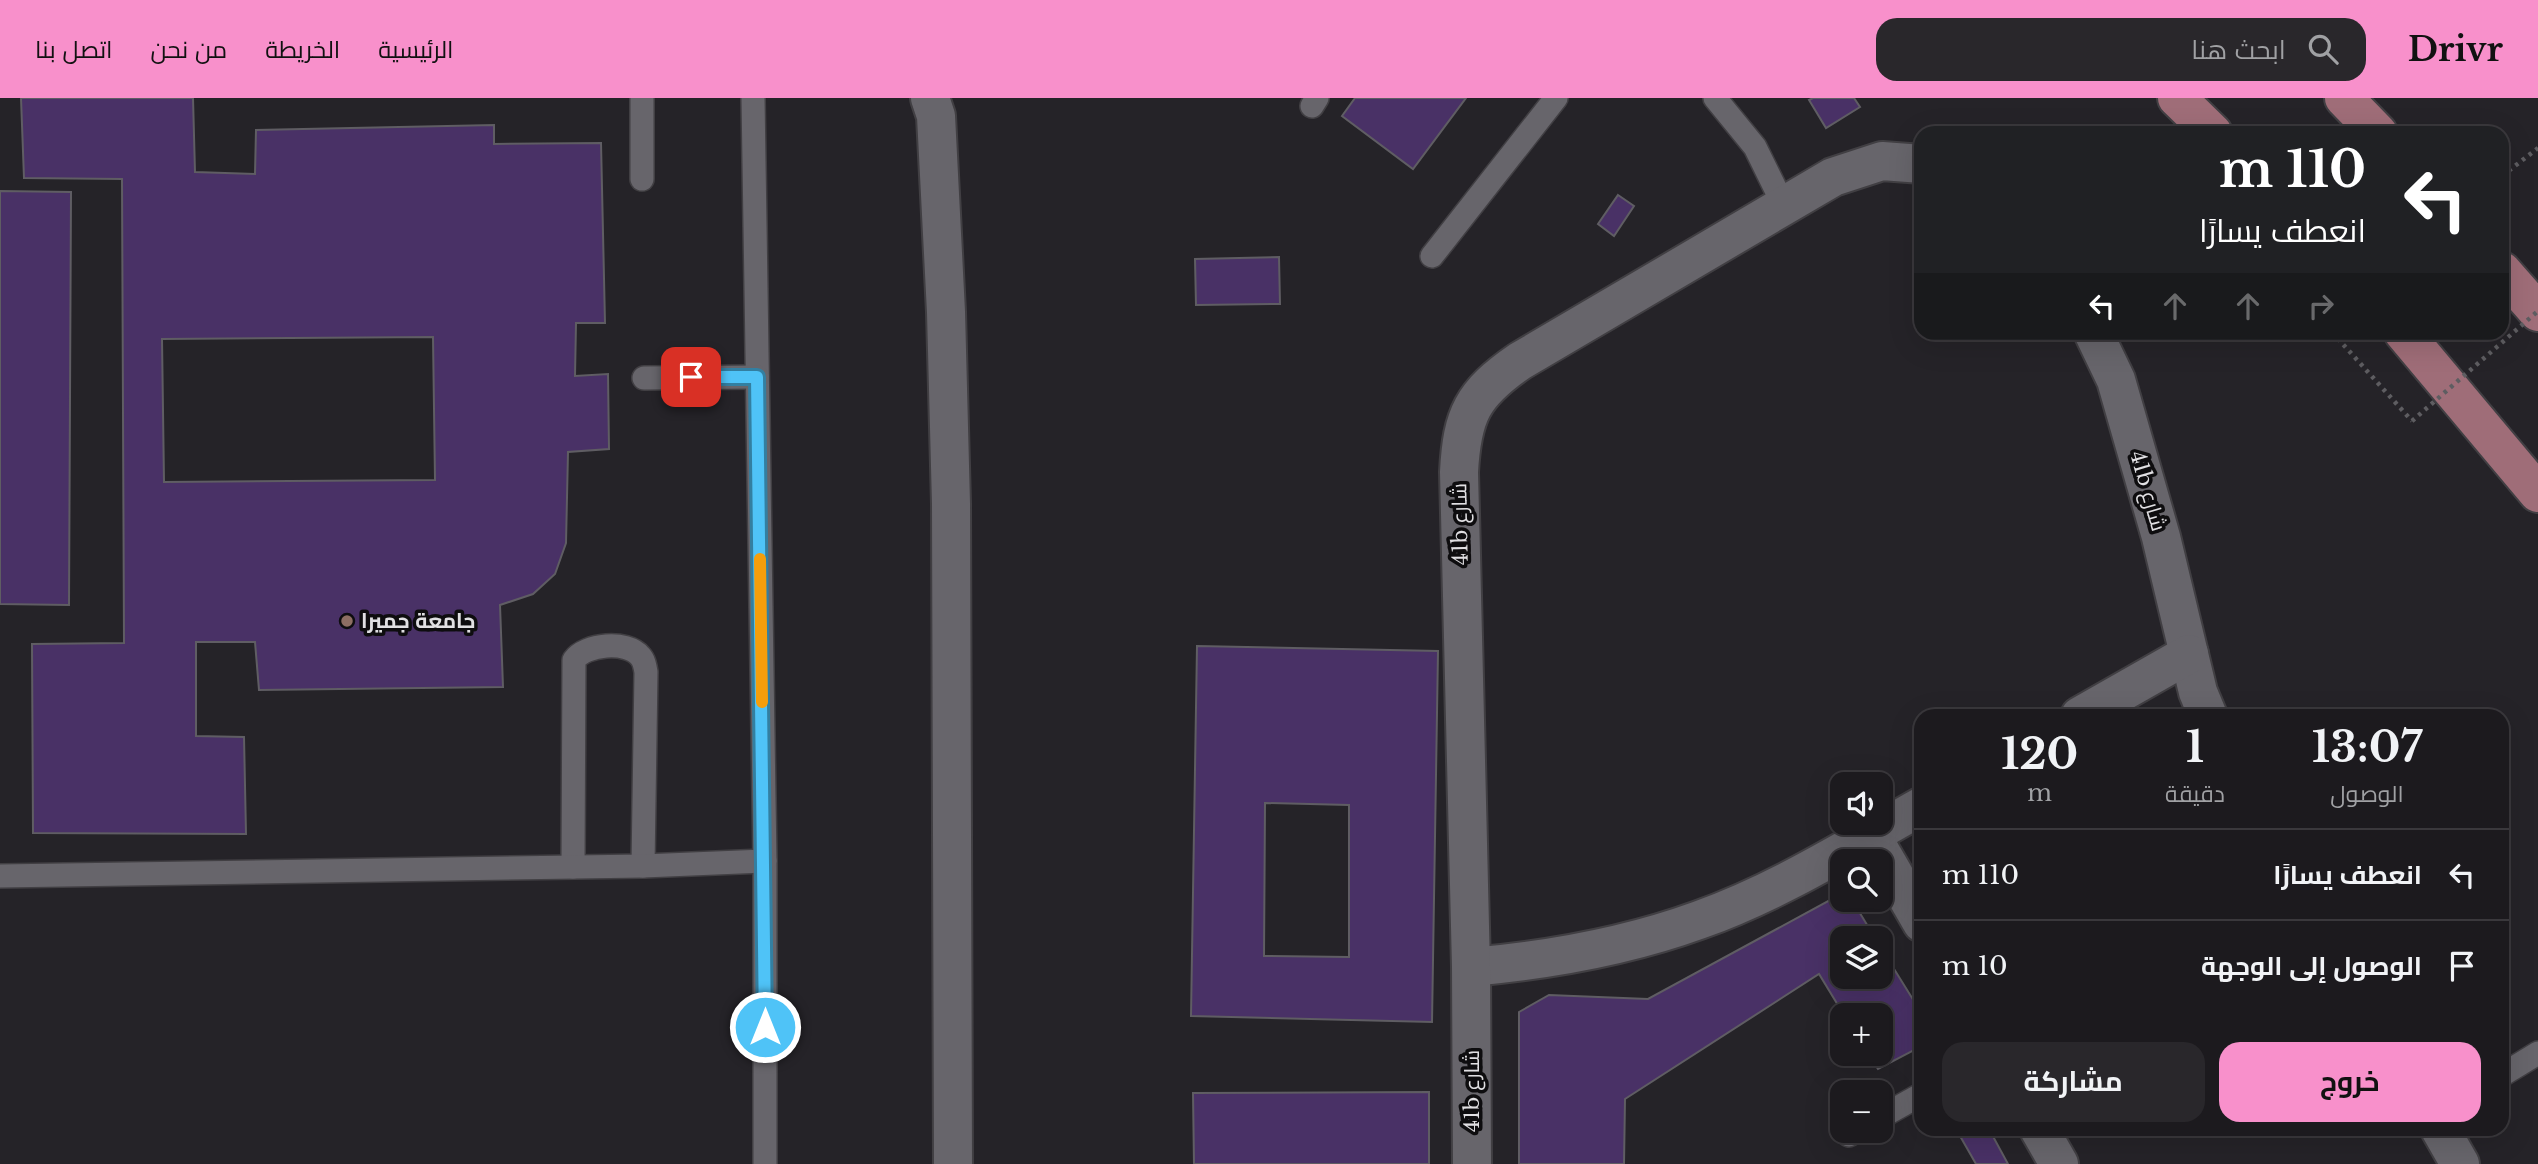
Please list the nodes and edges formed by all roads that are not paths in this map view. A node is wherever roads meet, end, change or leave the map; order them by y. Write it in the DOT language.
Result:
graph roads {
  1 [pos="642,98"];
  2 [pos="753,98"];
  3 [pos="1556,98"];
  4 [pos="1715,98"];
  5 [pos="2177,98"];
  6 [pos="2344,98"];
  7 [pos="937,104"];
  8 [pos="2206,126"];
  9 [pos="2371,126"];
  10 [pos="1914,163"];
  11 [pos="642,179"];
  12 [pos="1784,206"];
  13 [pos="1432,256"];
  14 [pos="2509,279"];
  15 [pos="2538,312"];
  16 [pos="2097,340"];
  17 [pos="2410,340"];
  18 [pos="757,377"];
  19 [pos="644,378"];
  20 [pos="2538,493"];
  21 [pos="2189,654"];
  22 [pos="2092,709"];
  23 [pos="2205,709"];
  24 [pos="1914,811"];
  25 [pos="1893,822"];
  26 [pos="1871,835"];
  27 [pos="765,861"];
  28 [pos="643,866"];
  29 [pos="573,867"];
  30 [pos="0,876"];
  31 [pos="1914,909"];
  32 [pos="1471,967"];
  33 [pos="2538,1053"];
  34 [pos="2509,1071"];
  35 [pos="1914,1098"];
  36 [pos="1893,1110"];
  37 [pos="2043,1136"];
  38 [pos="2444,1136"];
  39 [pos="765,1164"];
  40 [pos="953,1164"];
  41 [pos="1472,1164"];
  42 [pos="2059,1164"];
  43 [pos="2460,1164"];
  1 -- 11 [label="lane"];
  2 -- 18 [label="lane"];
  3 -- 13 [label="lane"];
  4 -- 12 [label="lane"];
  5 -- 8 [label="main road"];
  6 -- 9 [label="main road"];
  7 -- 40 [label="street"];
  10 -- 12 [label="street, 41b شارع"];
  12 -- 32 [label="street, 41b شارع"];
  14 -- 15 [label="main road"];
  16 -- 21 [label="street, 41b شارع"];
  17 -- 20 [label="main road"];
  18 -- 19 [label="lane"];
  18 -- 27 [label="lane"];
  21 -- 22 [label="street"];
  21 -- 23 [label="street, 41b شارع"];
  24 -- 25 [label="street"];
  26 -- 31 [label="street"];
  26 -- 32 [label="street"];
  27 -- 28 [label="lane"];
  27 -- 39 [label="lane"];
  28 -- 29 [label="lane"];
  28 -- 29 [label="lane"];
  29 -- 30 [label="lane"];
  32 -- 41 [label="street, 41b شارع"];
  33 -- 34 [label="lane"];
  35 -- 36 [label="lane"];
  37 -- 42 [label="street"];
  38 -- 43 [label="street"];
}
